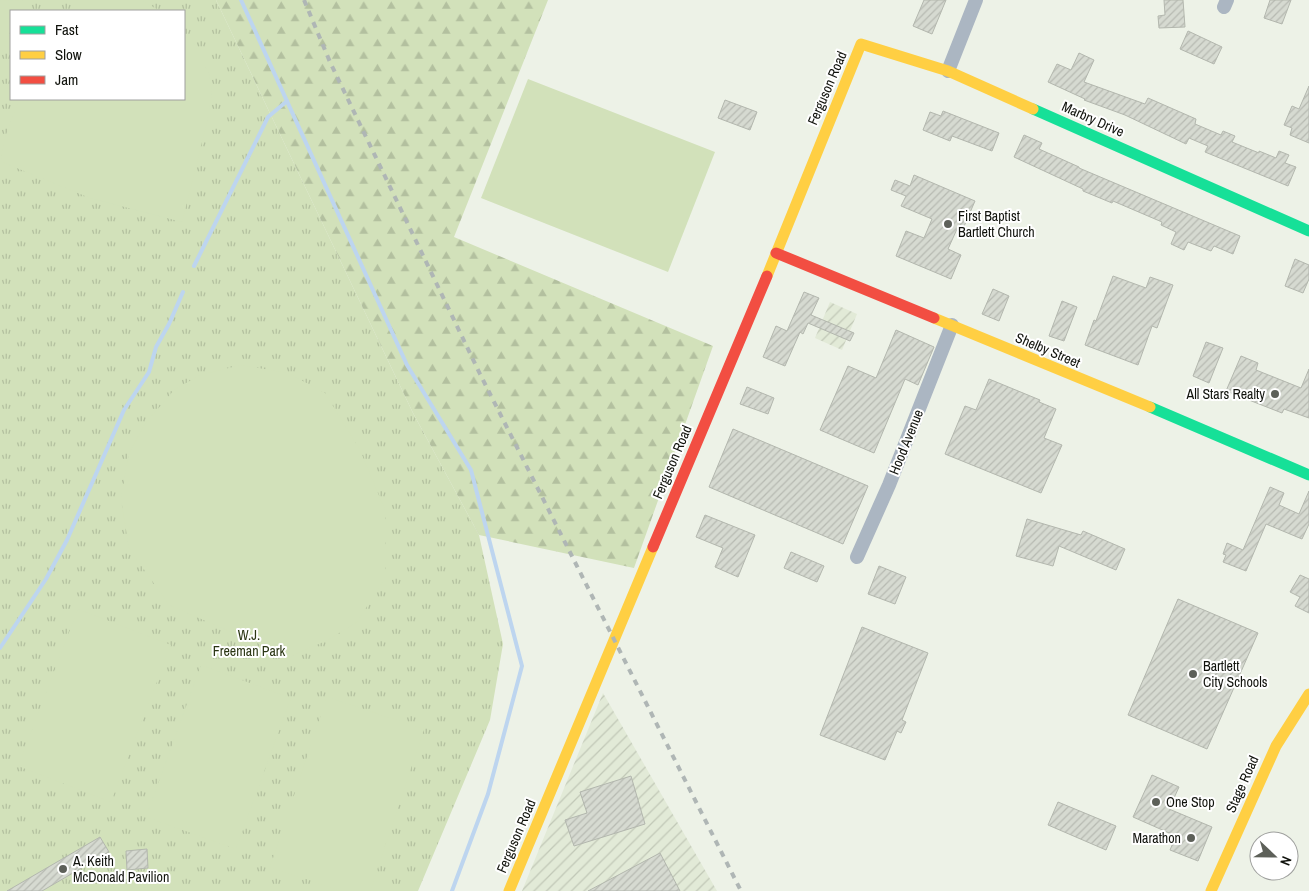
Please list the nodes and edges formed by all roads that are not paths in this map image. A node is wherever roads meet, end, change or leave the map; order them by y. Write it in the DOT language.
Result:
graph roads {
  1 [pos="976,0"];
  2 [pos="861,44"];
  3 [pos="948,71"];
  4 [pos="1307,226"];
  5 [pos="776,253"];
  6 [pos="952,325"];
  7 [pos="1309,475"];
  8 [pos="857,557"];
  9 [pos="1309,694"];
  10 [pos="509,891"];
  11 [pos="1211,891"];
  1 -- 3 [label="street"];
  2 -- 3 [label="street, Marbry Drive"];
  2 -- 5 [label="street, Ferguson Road"];
  3 -- 4 [label="street, Marbry Drive"];
  5 -- 6 [label="street, Shelby Street"];
  5 -- 10 [label="street, Ferguson Road"];
  6 -- 7 [label="street, Shelby Street"];
  6 -- 8 [label="street, Hood Avenue"];
  9 -- 11 [label="street, Stage Road"];
}
